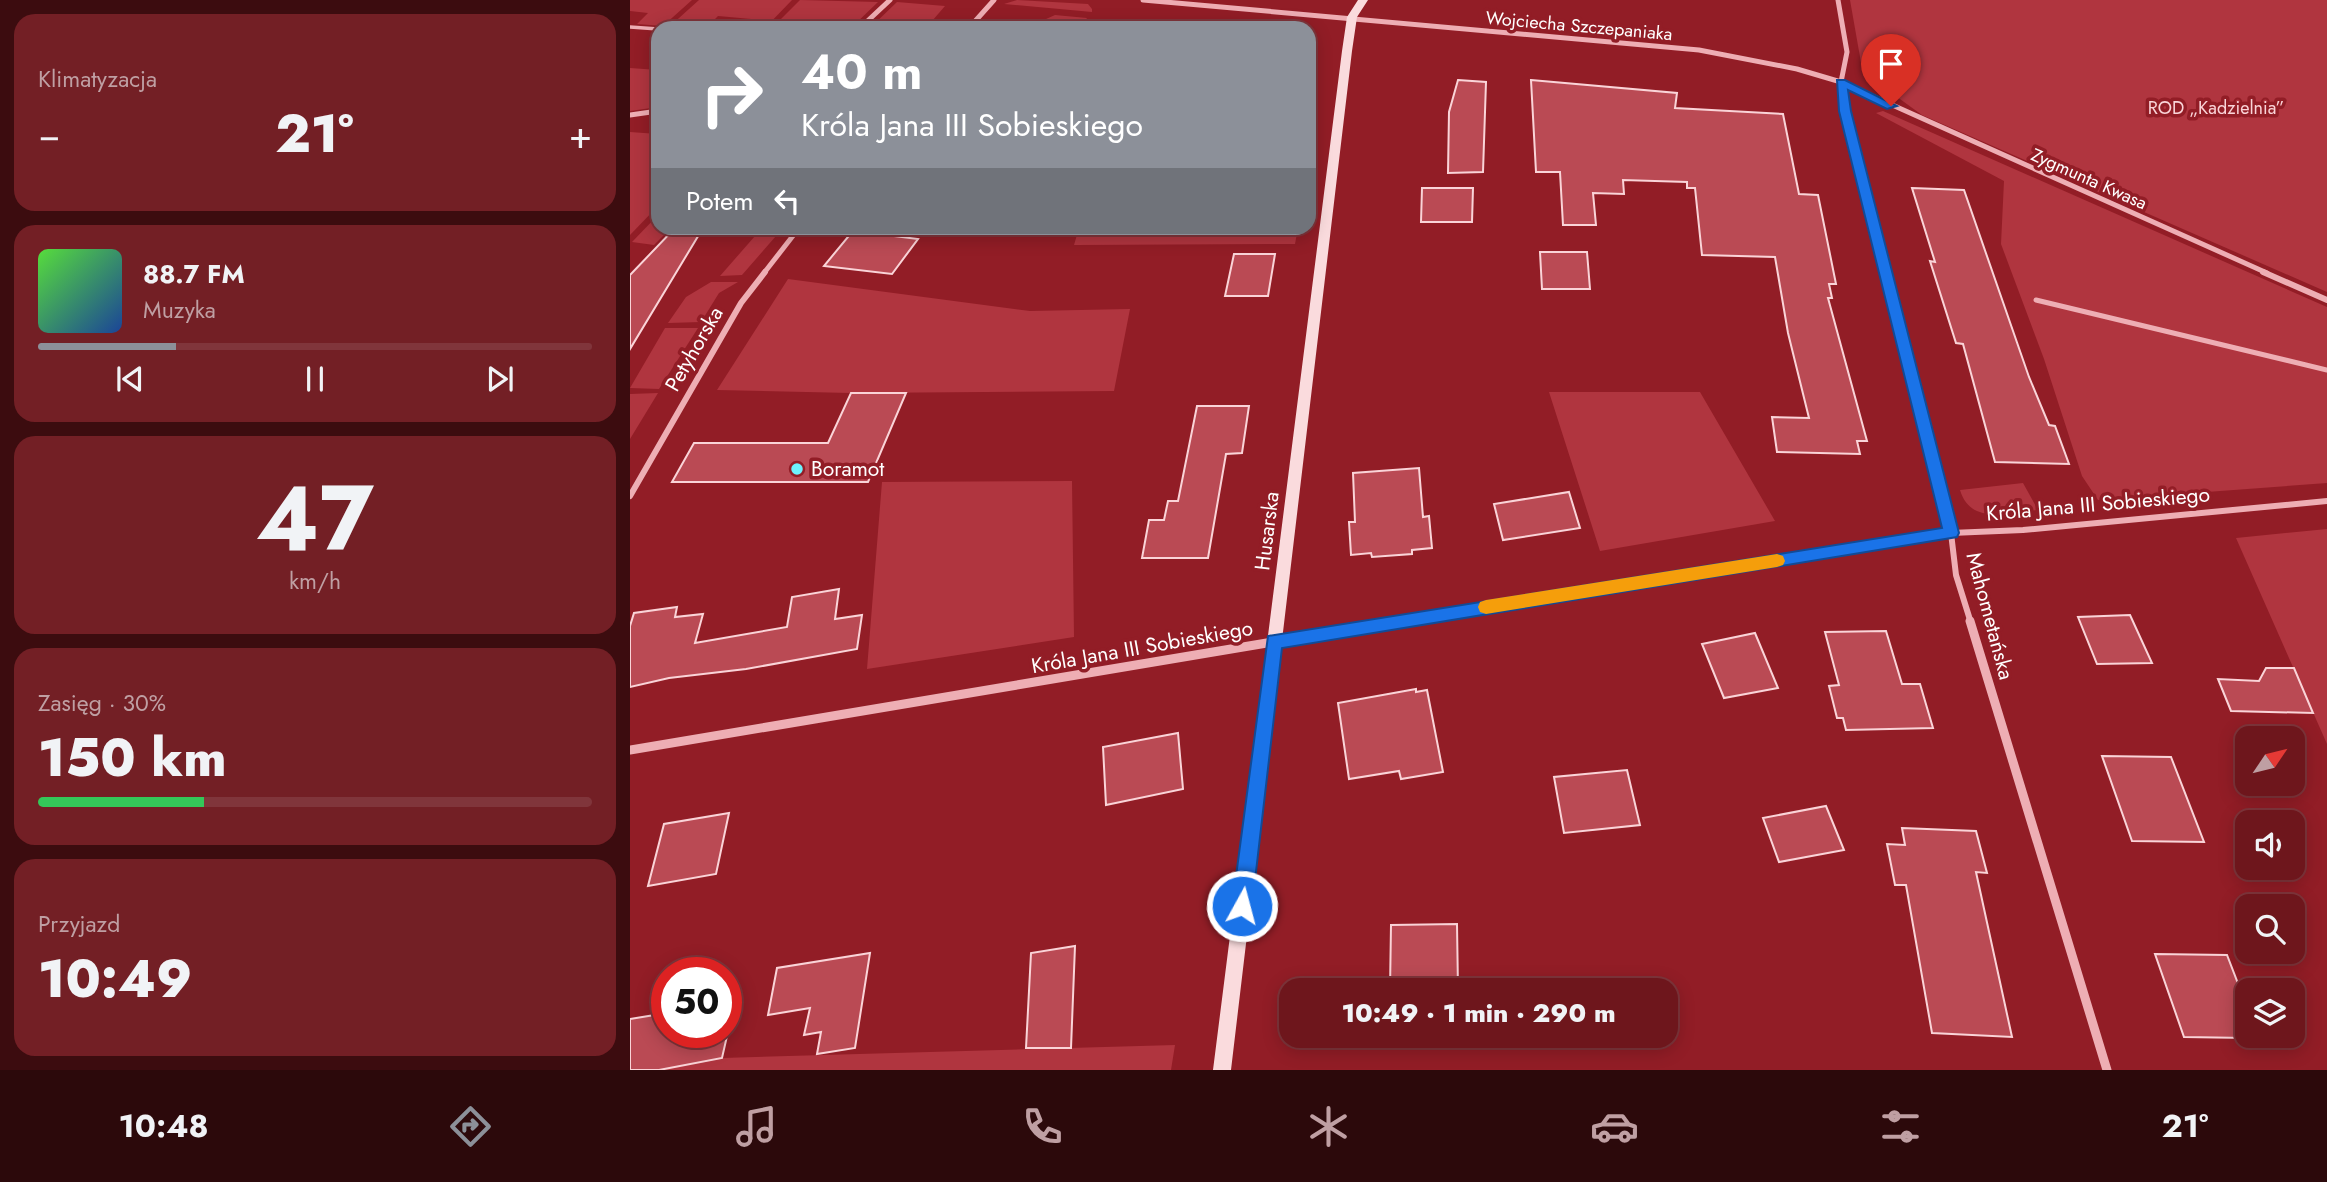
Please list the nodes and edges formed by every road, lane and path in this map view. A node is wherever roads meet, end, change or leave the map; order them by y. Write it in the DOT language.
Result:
graph roads {
  1 [pos="890,0"];
  2 [pos="994,0"];
  3 [pos="1143,0"];
  4 [pos="1363,0"];
  5 [pos="1838,0"];
  6 [pos="1352,17"];
  7 [pos="868,21"];
  8 [pos="975,21"];
  9 [pos="630,27"];
  10 [pos="651,28"];
  11 [pos="1841,82"];
  12 [pos="651,112"];
  13 [pos="630,116"];
  14 [pos="794,235"];
  15 [pos="2036,300"];
  16 [pos="2327,300"];
  17 [pos="2327,370"];
  18 [pos="630,496"];
  19 [pos="2327,501"];
  20 [pos="1951,533"];
  21 [pos="1274,642"];
  22 [pos="630,750"];
  23 [pos="1222,1070"];
  24 [pos="2107,1070"];
  1 -- 7 [label="street"];
  2 -- 8 [label="street"];
  3 -- 6 [label="street, Wojciecha Szczepaniaka"];
  4 -- 6 [label="main road, Husarska"];
  5 -- 11 [label="street, Mahometańska"];
  6 -- 11 [label="street, Wojciecha Szczepaniaka"];
  6 -- 21 [label="main road, Husarska"];
  9 -- 10 [label="lane"];
  11 -- 16 [label="street, Zygmunta Kwasa"];
  11 -- 20 [label="street, Mahometańska"];
  12 -- 13 [label="street"];
  14 -- 18 [label="street, Petyhorska"];
  15 -- 17 [label="lane"];
  19 -- 20 [label="street, Króla Jana III Sobieskiego"];
  20 -- 21 [label="street, Króla Jana III Sobieskiego"];
  20 -- 24 [label="street, Mahometańska"];
  21 -- 22 [label="street, Króla Jana III Sobieskiego"];
  21 -- 23 [label="main road, Husarska"];
}
